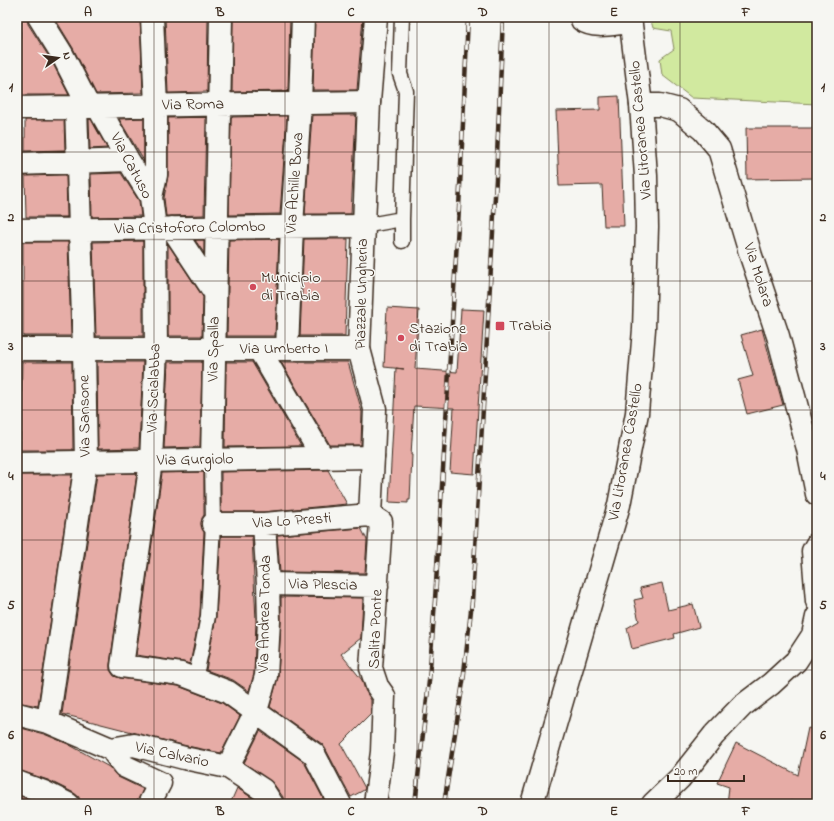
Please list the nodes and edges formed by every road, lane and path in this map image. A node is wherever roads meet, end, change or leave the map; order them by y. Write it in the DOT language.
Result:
graph roads {
  1 [pos="39,17"];
  2 [pos="152,17"];
  3 [pos="221,17"];
  4 [pos="303,17"];
  5 [pos="376,17"];
  6 [pos="402,17"];
  7 [pos="581,17"];
  8 [pos="630,20"];
  9 [pos="369,102"];
  10 [pos="300,103"];
  11 [pos="220,105"];
  12 [pos="156,106"];
  13 [pos="641,106"];
  14 [pos="88,107"];
  15 [pos="17,108"];
  16 [pos="128,160"];
  17 [pos="77,162"];
  18 [pos="17,164"];
  19 [pos="151,197"];
  20 [pos="402,219"];
  21 [pos="292,226"];
  22 [pos="363,226"];
  23 [pos="217,227"];
  24 [pos="164,228"];
  25 [pos="80,229"];
  26 [pos="17,230"];
  27 [pos="402,241"];
  28 [pos="215,293"];
  29 [pos="17,349"];
  30 [pos="84,349"];
  31 [pos="156,349"];
  32 [pos="214,349"];
  33 [pos="259,349"];
  34 [pos="287,349"];
  35 [pos="359,349"];
  36 [pos="373,457"];
  37 [pos="323,458"];
  38 [pos="212,460"];
  39 [pos="151,461"];
  40 [pos="86,462"];
  41 [pos="17,463"];
  42 [pos="817,494"];
  43 [pos="370,515"];
  44 [pos="213,524"];
  45 [pos="264,524"];
  46 [pos="817,544"];
  47 [pos="268,584"];
  48 [pos="377,586"];
  49 [pos="817,601"];
  50 [pos="817,617"];
  51 [pos="195,679"];
  52 [pos="256,711"];
  53 [pos="17,714"];
  54 [pos="48,722"];
  55 [pos="111,749"];
  56 [pos="228,767"];
  57 [pos="17,782"];
  58 [pos="68,804"];
  59 [pos="149,804"];
  60 [pos="272,804"];
  61 [pos="340,804"];
  62 [pos="375,804"];
  63 [pos="532,804"];
  64 [pos="653,804"];
  1 -- 14 [label="street, Via Catuso"];
  2 -- 12 [label="street"];
  3 -- 11 [label="street, Via Spalla"];
  4 -- 10 [label="street, Via Achille Bova"];
  5 -- 9 [label="street, Piazzale Ungheria"];
  6 -- 20 [label="lane"];
  7 -- 8 [label="street"];
  8 -- 13 [label="street, Via Litoranea Castello"];
  9 -- 10 [label="street, Via Roma"];
  9 -- 22 [label="street, Piazzale Ungheria"];
  10 -- 11 [label="street, Via Roma"];
  10 -- 21 [label="street, Via Achille Bova"];
  11 -- 12 [label="street, Via Roma"];
  11 -- 23 [label="street, Via Spalla"];
  12 -- 14 [label="street, Via Roma"];
  12 -- 19 [label="street"];
  13 -- 42 [label="street, Via Molara"];
  13 -- 63 [label="street, Via Litoranea Castello"];
  14 -- 15 [label="street, Via Roma"];
  14 -- 16 [label="street, Via Catuso"];
  14 -- 17 [label="street, Via Sansone"];
  16 -- 17 [label="street"];
  16 -- 19 [label="street, Via Catuso"];
  17 -- 18 [label="street"];
  17 -- 25 [label="street, Via Sansone"];
  19 -- 24 [label="street, Via Catuso"];
  20 -- 22 [label="lane"];
  20 -- 27 [label="lane"];
  21 -- 22 [label="street, Via Cristoforo Colombo"];
  21 -- 23 [label="street, Via Cristoforo Colombo"];
  21 -- 34 [label="street, Via Achille Bova"];
  22 -- 35 [label="street, Piazzale Ungheria"];
  23 -- 24 [label="street, Via Cristoforo Colombo"];
  23 -- 28 [label="street, Via Spalla"];
  24 -- 25 [label="street, Via Cristoforo Colombo"];
  24 -- 28 [label="street, Via Catuso"];
  24 -- 31 [label="street, Via Scialabba"];
  25 -- 26 [label="street, Via Cristoforo Colombo"];
  25 -- 30 [label="street, Via Sansone"];
  28 -- 32 [label="street, Via Spalla"];
  29 -- 30 [label="street, Via Umberto I"];
  30 -- 31 [label="street, Via Umberto I"];
  30 -- 40 [label="street, Via Sansone"];
  31 -- 32 [label="street, Via Umberto I"];
  31 -- 39 [label="street, Via Scialabba"];
  32 -- 33 [label="street, Via Umberto I"];
  32 -- 38 [label="street, Via Spalla"];
  33 -- 34 [label="street, Via Umberto I"];
  33 -- 37 [label="street"];
  34 -- 35 [label="street, Via Umberto I"];
  35 -- 36 [label="street, Piazzale Ungheria"];
  36 -- 37 [label="street, Via Gurgiolo"];
  36 -- 43 [label="street"];
  37 -- 38 [label="street, Via Gurgiolo"];
  38 -- 39 [label="street, Via Gurgiolo"];
  38 -- 44 [label="lane, Via Spalla"];
  39 -- 40 [label="street, Via Gurgiolo"];
  39 -- 51 [label="street, Via Scialabba"];
  40 -- 41 [label="street, Via Gurgiolo"];
  40 -- 54 [label="street, Via Sansone"];
  43 -- 45 [label="street, Via Lo Presti"];
  43 -- 48 [label="street, Salita Ponte"];
  44 -- 45 [label="street, Via Lo Presti"];
  44 -- 51 [label="lane, Via Spalla"];
  45 -- 47 [label="street, Via Andrea Tonda"];
  46 -- 49 [label="street"];
  47 -- 48 [label="street, Via Plescia"];
  47 -- 52 [label="street, Via Andrea Tonda"];
  48 -- 62 [label="street, Salita Ponte"];
  50 -- 64 [label="street"];
  51 -- 52 [label="street"];
  52 -- 56 [label="street, Via Andrea Tonda"];
  52 -- 61 [label="street"];
  53 -- 54 [label="street, Via Calvario"];
  54 -- 55 [label="street, Via Calvario"];
  55 -- 56 [label="street, Via Calvario"];
  55 -- 59 [label="street"];
  56 -- 60 [label="street, Via Calvario"];
  57 -- 58 [label="street"];
}
